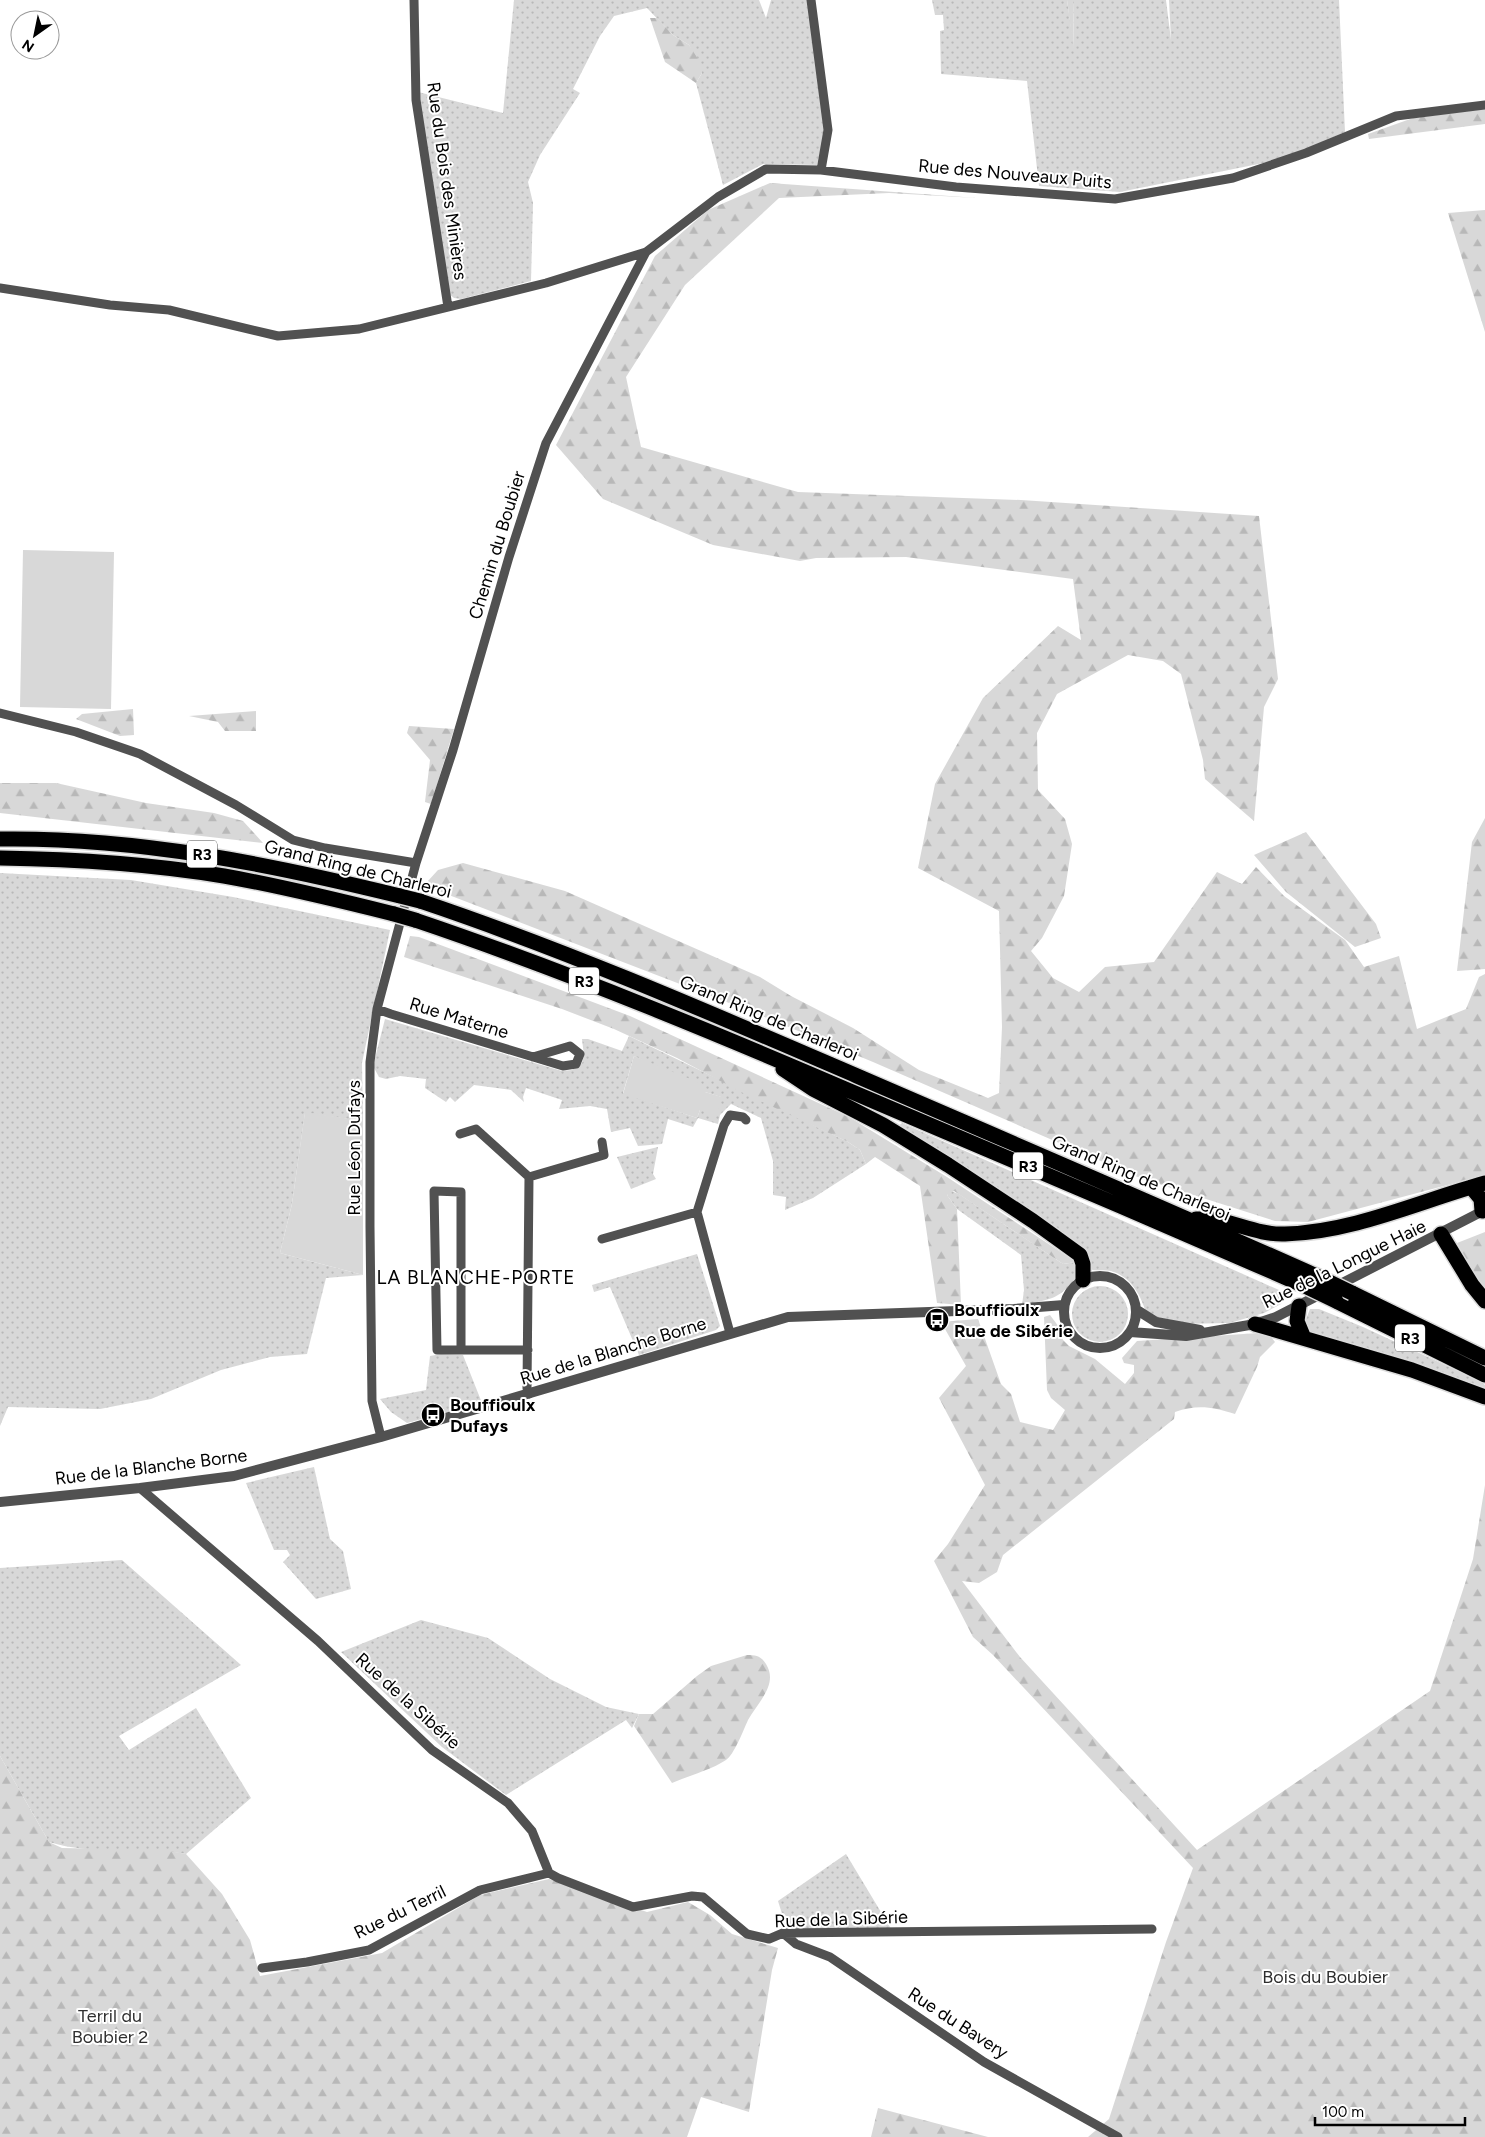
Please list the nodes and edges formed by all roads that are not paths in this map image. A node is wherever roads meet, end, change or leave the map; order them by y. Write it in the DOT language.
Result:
graph roads {
  1 [pos="414,0"];
  2 [pos="811,0"];
  3 [pos="1485,106"];
  4 [pos="820,170"];
  5 [pos="646,252"];
  6 [pos="0,288"];
  7 [pos="448,307"];
  8 [pos="0,713"];
  9 [pos="0,839"];
  10 [pos="0,858"];
  11 [pos="416,863"];
  12 [pos="377,1010"];
  13 [pos="750,1048"];
  14 [pos="533,1057"];
  15 [pos="746,1120"];
  16 [pos="460,1134"];
  17 [pos="602,1142"];
  18 [pos="529,1177"];
  19 [pos="1478,1185"];
  20 [pos="1484,1211"];
  21 [pos="697,1212"];
  22 [pos="1190,1219"];
  23 [pos="1441,1234"];
  24 [pos="602,1239"];
  25 [pos="1082,1280"];
  26 [pos="1485,1301"];
  27 [pos="1064,1305"];
  28 [pos="1300,1306"];
  29 [pos="1136,1310"];
  30 [pos="1255,1324"];
  31 [pos="1211,1331"];
  32 [pos="1130,1332"];
  33 [pos="730,1333"];
  34 [pos="1304,1338"];
  35 [pos="461,1349"];
  36 [pos="528,1350"];
  37 [pos="1485,1358"];
  38 [pos="1485,1375"];
  39 [pos="529,1394"];
  40 [pos="1485,1397"];
  41 [pos="381,1437"];
  42 [pos="140,1488"];
  43 [pos="0,1502"];
  44 [pos="549,1872"];
  45 [pos="1152,1929"];
  46 [pos="783,1933"];
  47 [pos="262,1968"];
  48 [pos="1118,2137"];
  1 -- 7 [label="street, Rue du Bois des Minières"];
  2 -- 4 [label="street"];
  3 -- 4 [label="street, Rue des Nouveaux Puits"];
  4 -- 5 [label="street, Rue des Nouveaux Puits"];
  5 -- 7 [label="street, Rue du Bois des Minières"];
  5 -- 11 [label="street, Chemin du Boubier"];
  6 -- 7 [label="street, Rue du Bois des Minières"];
  8 -- 11 [label="street"];
  9 -- 22 [label="highway, Grand Ring de Charleroi / R3, bridge"];
  10 -- 13 [label="highway, Grand Ring de Charleroi / R3, bridge"];
  11 -- 12 [label="street, Rue Léon Dufays"];
  12 -- 14 [label="street, Rue Materne"];
  12 -- 41 [label="street, Rue Léon Dufays"];
  13 -- 25 [label="highway"];
  13 -- 38 [label="highway, Grand Ring de Charleroi / R3, bridge"];
  15 -- 21 [label="street"];
  16 -- 18 [label="street"];
  17 -- 18 [label="street"];
  18 -- 36 [label="street"];
  19 -- 20 [label="highway"];
  19 -- 22 [label="highway"];
  20 -- 23 [label="street, Rue de la Longue Haie"];
  21 -- 24 [label="street"];
  21 -- 33 [label="street"];
  22 -- 37 [label="highway, Grand Ring de Charleroi / R3, bridge"];
  23 -- 26 [label="highway"];
  23 -- 28 [label="street, Rue de la Longue Haie"];
  25 -- 27 [label="street"];
  25 -- 29 [label="street"];
  27 -- 32 [label="street"];
  27 -- 33 [label="street, Rue de la Blanche Borne"];
  28 -- 30 [label="street, Rue de la Longue Haie"];
  28 -- 34 [label="highway"];
  29 -- 31 [label="street, Rue de la Longue Haie"];
  29 -- 32 [label="street"];
  30 -- 31 [label="street, Rue de la Longue Haie"];
  30 -- 34 [label="highway"];
  31 -- 32 [label="street, Rue de la Longue Haie"];
  33 -- 39 [label="street, Rue de la Blanche Borne"];
  34 -- 40 [label="highway"];
  35 -- 35 [label="street"];
  35 -- 36 [label="street"];
  36 -- 39 [label="street"];
  39 -- 41 [label="street, Rue de la Blanche Borne"];
  41 -- 42 [label="street, Rue de la Blanche Borne"];
  42 -- 43 [label="street, Rue de la Blanche Borne"];
  42 -- 44 [label="street, Rue de la Sibérie"];
  44 -- 46 [label="street, Rue de la Sibérie"];
  44 -- 47 [label="street, Rue du Terril"];
  45 -- 46 [label="street, Rue de la Sibérie"];
  46 -- 48 [label="street, Rue du Bavery"];
}
